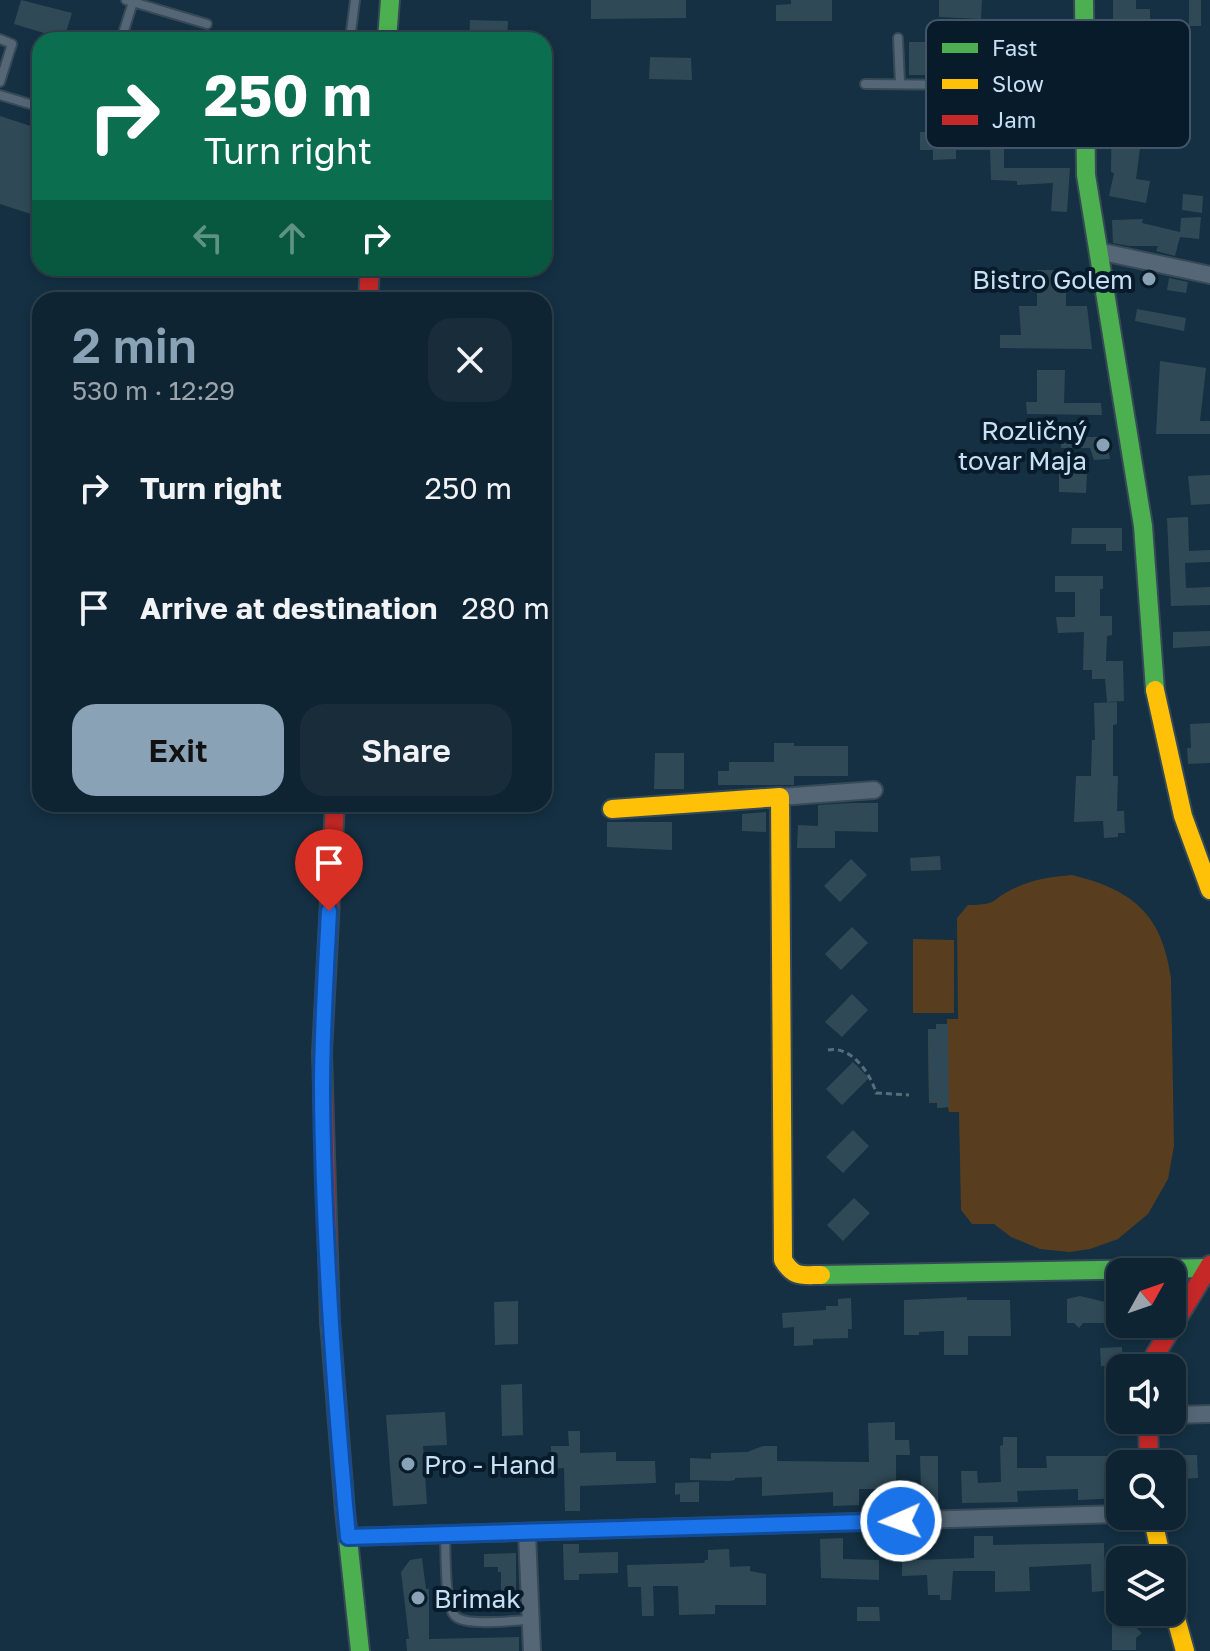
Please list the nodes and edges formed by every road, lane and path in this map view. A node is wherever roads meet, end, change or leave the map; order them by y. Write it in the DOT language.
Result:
graph roads {
  1 [pos="355,0"];
  2 [pos="390,0"];
  3 [pos="1084,0"];
  4 [pos="130,1"];
  5 [pos="1084,20"];
  6 [pos="207,24"];
  7 [pos="123,32"];
  8 [pos="351,32"];
  9 [pos="388,32"];
  10 [pos="898,38"];
  11 [pos="0,39"];
  12 [pos="0,82"];
  13 [pos="900,83"];
  14 [pos="926,83"];
  15 [pos="865,84"];
  16 [pos="0,95"];
  17 [pos="32,105"];
  18 [pos="1085,148"];
  19 [pos="1098,251"];
  20 [pos="1210,275"];
  21 [pos="874,790"];
  22 [pos="780,797"];
  23 [pos="612,809"];
  24 [pos="335,812"];
  25 [pos="1210,890"];
  26 [pos="828,1050"];
  27 [pos="909,1095"];
  28 [pos="1209,1266"];
  29 [pos="1156,1354"];
  30 [pos="1210,1414"];
  31 [pos="1186,1415"];
  32 [pos="1106,1514"];
  33 [pos="527,1533"];
  34 [pos="445,1535"];
  35 [pos="348,1537"];
  36 [pos="530,1620"];
  37 [pos="1178,1626"];
  38 [pos="360,1651"];
  39 [pos="532,1651"];
  40 [pos="1185,1651"];
  1 -- 8 [label="lane"];
  2 -- 9 [label="street"];
  3 -- 5 [label="street"];
  4 -- 6 [label="lane"];
  4 -- 7 [label="lane"];
  10 -- 13 [label="lane"];
  11 -- 12 [label="lane"];
  13 -- 14 [label="lane"];
  13 -- 15 [label="lane"];
  16 -- 17 [label="lane"];
  18 -- 19 [label="street"];
  19 -- 20 [label="street"];
  19 -- 25 [label="street"];
  21 -- 22 [label="street"];
  22 -- 23 [label="street"];
  22 -- 28 [label="street"];
  24 -- 35 [label="street"];
  26 -- 27 [label="path"];
  28 -- 29 [label="street"];
  30 -- 31 [label="street"];
  32 -- 33 [label="street"];
  33 -- 34 [label="street"];
  33 -- 36 [label="street"];
  34 -- 35 [label="street"];
  34 -- 36 [label="lane"];
  35 -- 38 [label="street"];
  36 -- 39 [label="street"];
  37 -- 40 [label="street"];
}
